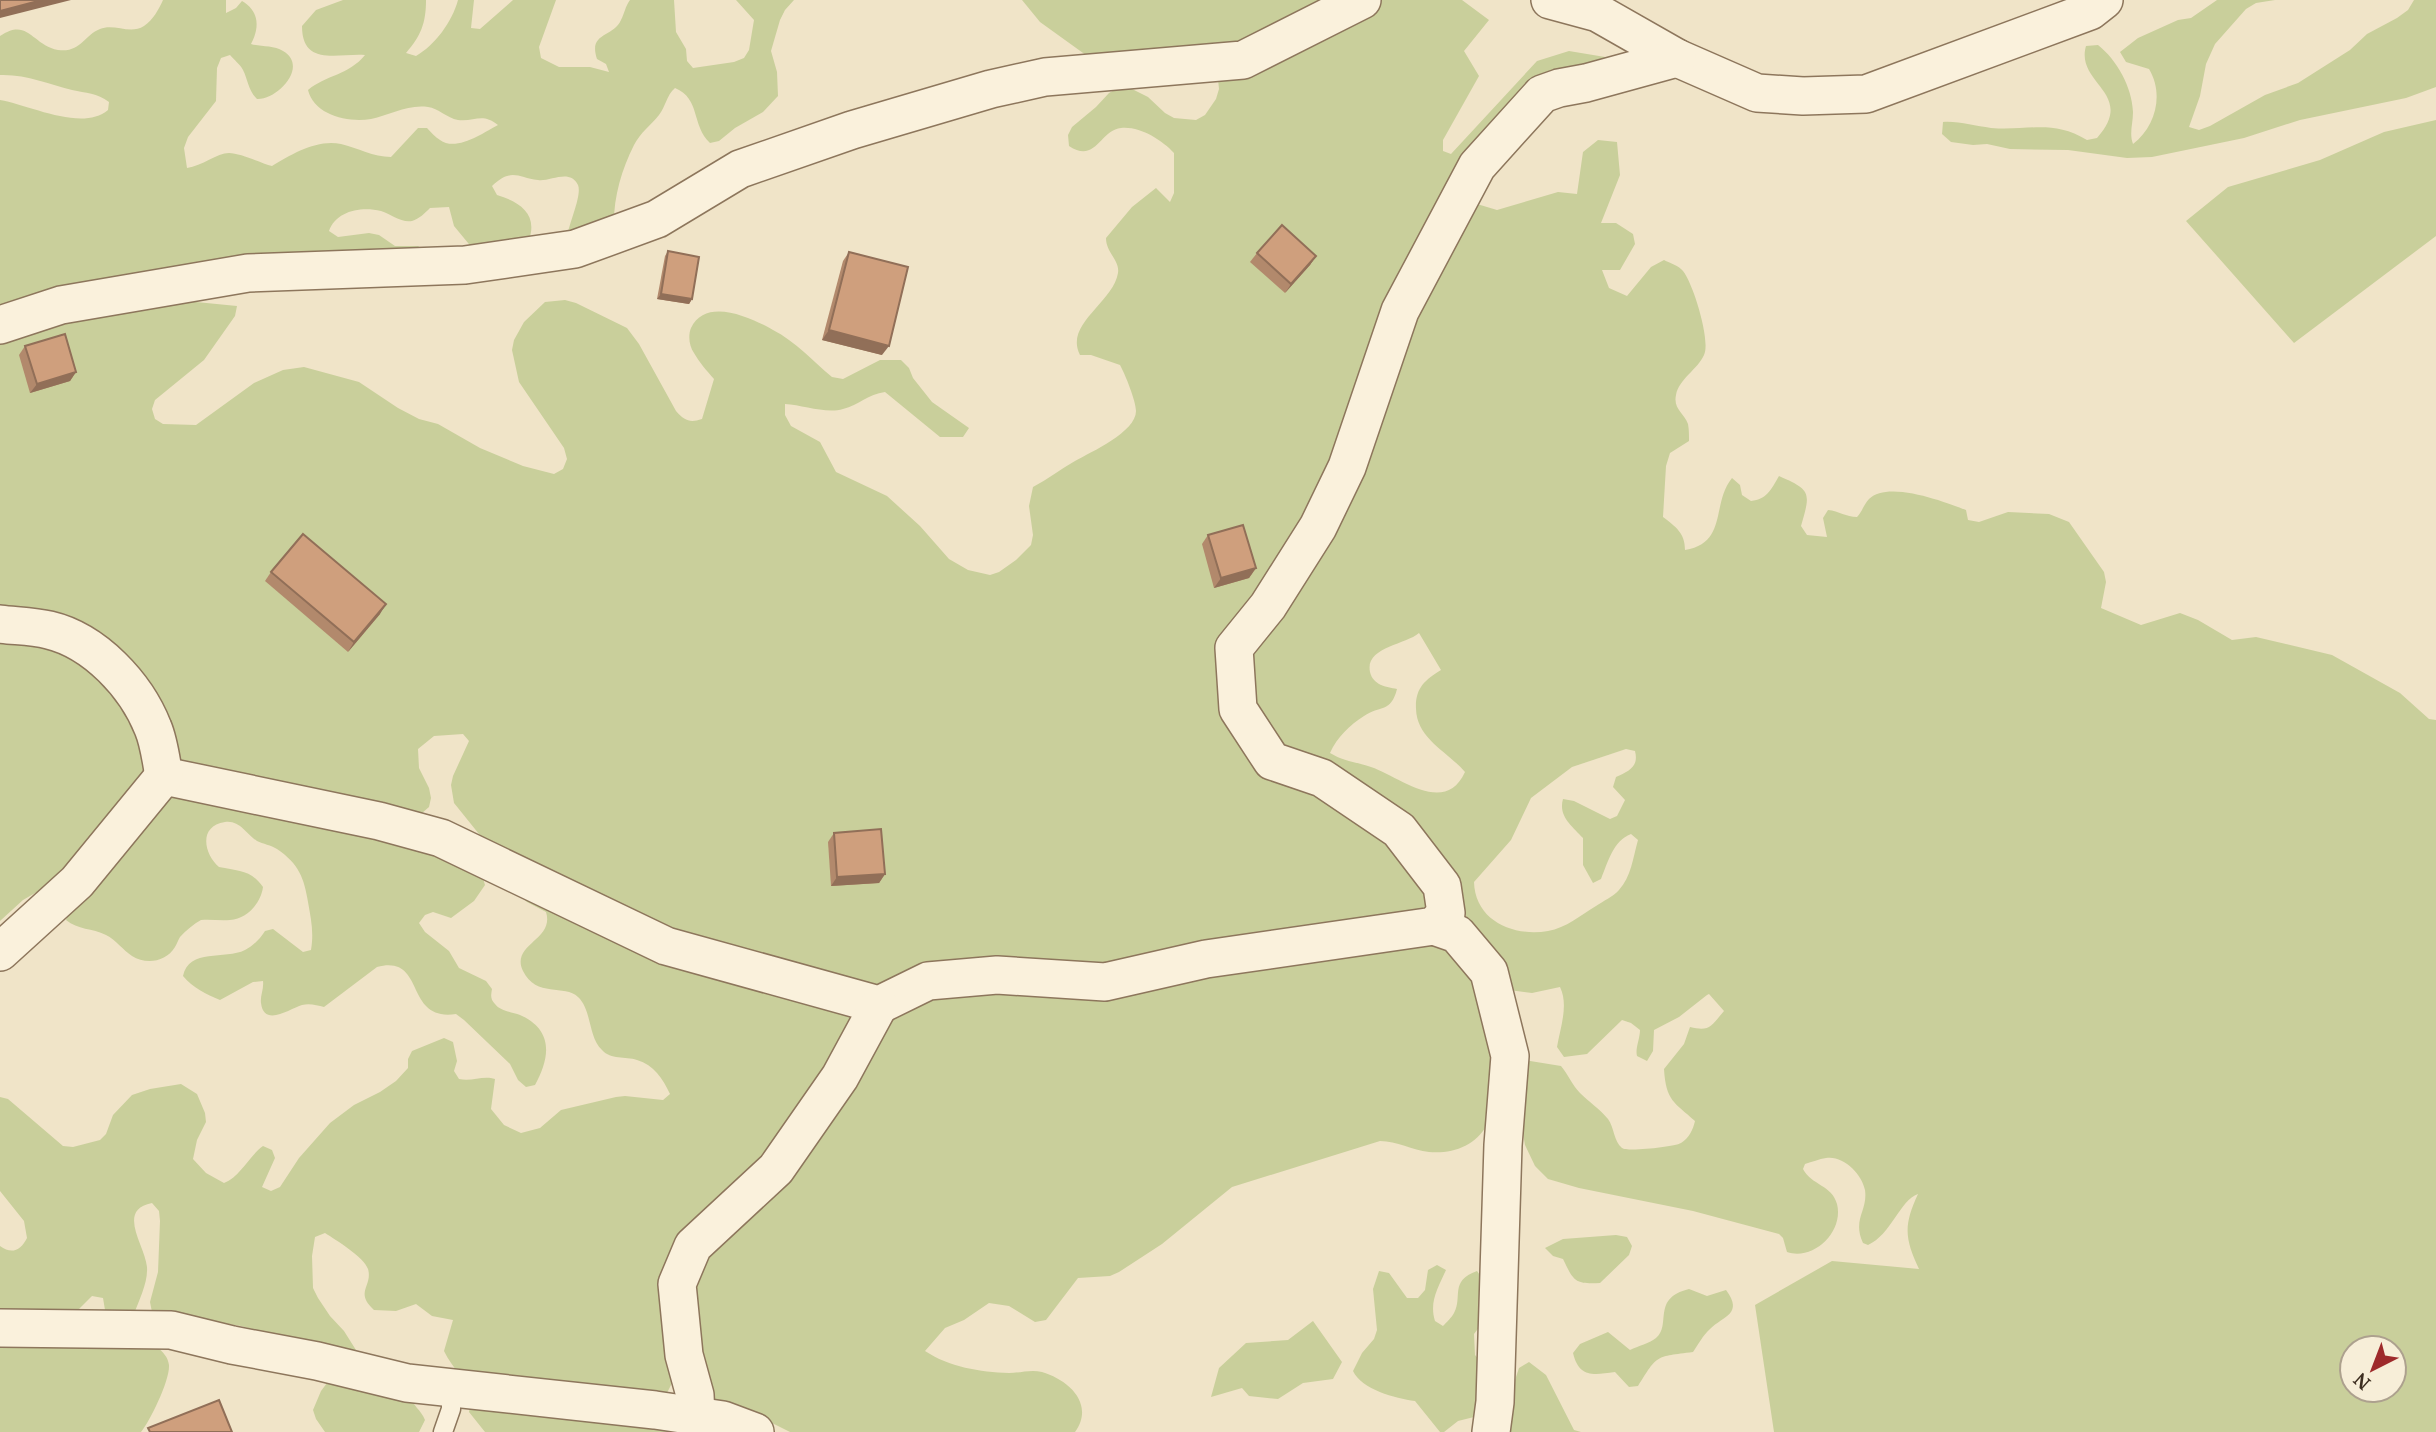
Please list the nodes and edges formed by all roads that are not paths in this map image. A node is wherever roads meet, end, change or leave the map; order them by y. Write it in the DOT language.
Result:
graph roads {
  1 [pos="1362,0"];
  2 [pos="1550,0"];
  3 [pos="2104,0"];
  4 [pos="1677,58"];
  5 [pos="0,325"];
  6 [pos="0,624"];
  7 [pos="164,776"];
  8 [pos="1434,926"];
  9 [pos="0,952"];
  10 [pos="879,1005"];
  11 [pos="0,1328"];
  12 [pos="451,1387"];
  13 [pos="696,1416"];
  14 [pos="443,1432"];
  15 [pos="755,1432"];
  16 [pos="1491,1432"];
  1 -- 5 [label="street"];
  2 -- 4 [label="street"];
  3 -- 4 [label="street"];
  4 -- 8 [label="street"];
  6 -- 7 [label="street"];
  7 -- 9 [label="street"];
  7 -- 10 [label="street"];
  8 -- 10 [label="street"];
  8 -- 16 [label="street"];
  10 -- 13 [label="street"];
  11 -- 12 [label="street"];
  12 -- 13 [label="street"];
  12 -- 14 [label="lane"];
  13 -- 15 [label="street"];
}
